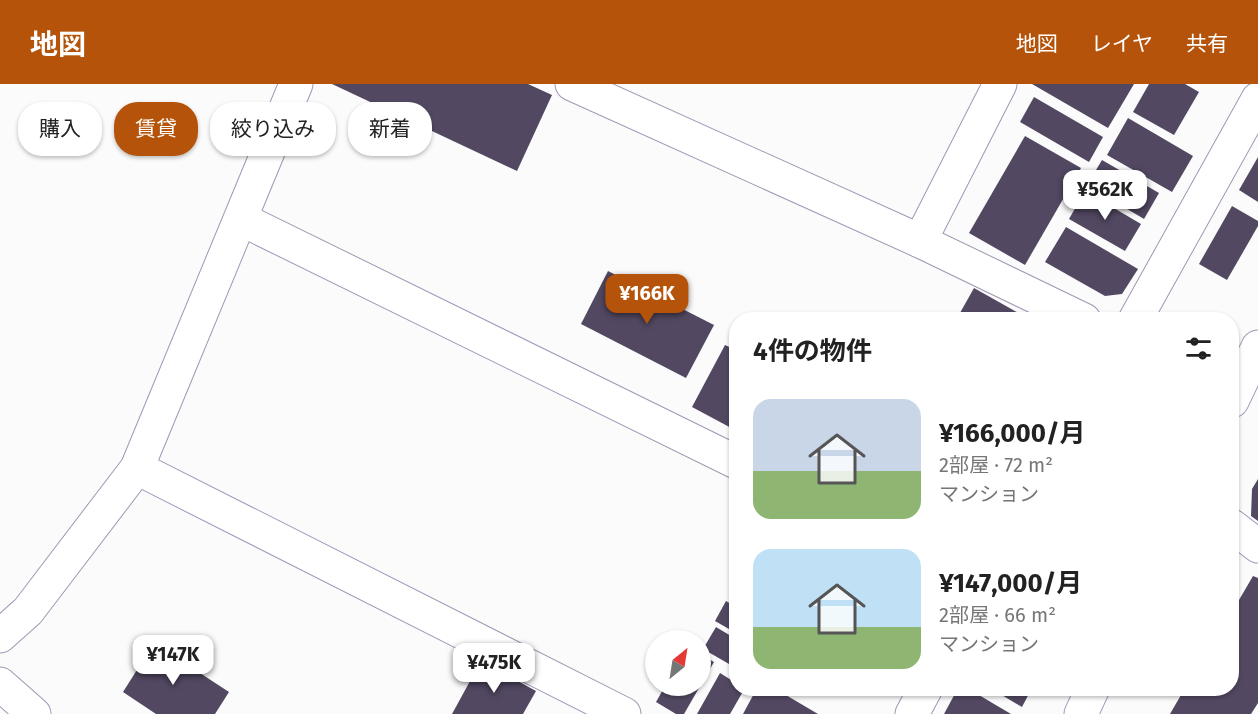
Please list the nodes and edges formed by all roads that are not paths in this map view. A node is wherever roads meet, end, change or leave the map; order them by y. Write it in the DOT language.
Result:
graph roads {
  1 [pos="296,84"];
  2 [pos="572,84"];
  3 [pos="1000,84"];
  4 [pos="1258,99"];
  5 [pos="241,219"];
  6 [pos="920,241"];
  7 [pos="1067,312"];
  8 [pos="1139,312"];
  9 [pos="1258,347"];
  10 [pos="1239,386"];
  11 [pos="729,459"];
  12 [pos="137,468"];
  13 [pos="1239,531"];
  14 [pos="1258,546"];
  15 [pos="0,636"];
  16 [pos="0,684"];
  17 [pos="922,696"];
  18 [pos="1089,696"];
  19 [pos="34,714"];
  20 [pos="624,714"];
  21 [pos="912,714"];
  22 [pos="1081,714"];
  1 -- 5 [label="street"];
  2 -- 6 [label="street"];
  3 -- 6 [label="street"];
  4 -- 8 [label="street"];
  5 -- 11 [label="street"];
  5 -- 12 [label="street"];
  6 -- 7 [label="street"];
  9 -- 10 [label="street"];
  12 -- 15 [label="street"];
  12 -- 20 [label="street"];
  13 -- 14 [label="street"];
  16 -- 19 [label="street"];
  17 -- 21 [label="street"];
  18 -- 22 [label="street"];
}
